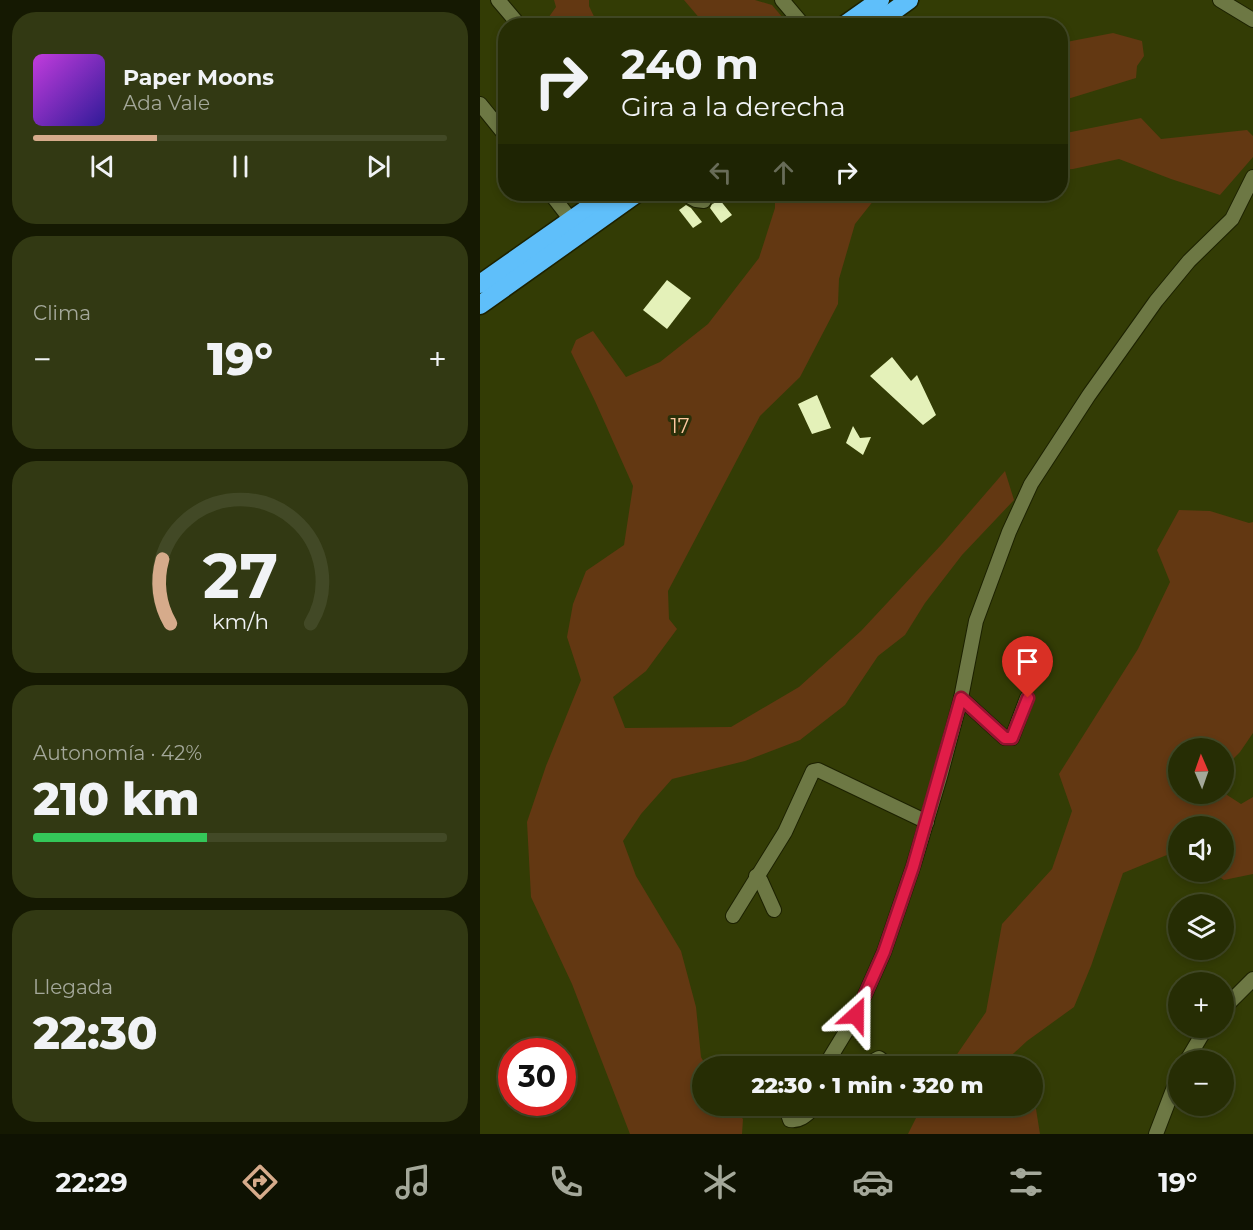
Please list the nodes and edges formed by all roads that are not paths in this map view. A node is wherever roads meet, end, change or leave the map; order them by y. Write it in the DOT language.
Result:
graph roads {
  1 [pos="498,0"];
  2 [pos="782,0"];
  3 [pos="909,0"];
  4 [pos="1220,0"];
  5 [pos="878,1"];
  6 [pos="513,18"];
  7 [pos="797,18"];
  8 [pos="854,18"];
  9 [pos="884,18"];
  10 [pos="1253,21"];
  11 [pos="480,104"];
  12 [pos="498,126"];
  13 [pos="1253,177"];
  14 [pos="556,201"];
  15 [pos="598,201"];
  16 [pos="626,201"];
  17 [pos="571,220"];
  18 [pos="480,284"];
  19 [pos="480,305"];
  20 [pos="961,698"];
  21 [pos="1028,698"];
  22 [pos="927,822"];
  23 [pos="756,876"];
  24 [pos="774,910"];
  25 [pos="734,916"];
  26 [pos="1253,979"];
  27 [pos="1234,998"];
  28 [pos="831,1056"];
  29 [pos="1168,1103"];
  30 [pos="789,1116"];
  31 [pos="805,1116"];
  32 [pos="1156,1134"];
  1 -- 6 [label="street"];
  2 -- 7 [label="street"];
  3 -- 9 [label="highway"];
  4 -- 10 [label="street"];
  5 -- 8 [label="highway"];
  11 -- 12 [label="street"];
  13 -- 20 [label="street"];
  14 -- 17 [label="street"];
  15 -- 17 [label="highway"];
  16 -- 19 [label="highway"];
  17 -- 18 [label="highway"];
  20 -- 21 [label="street"];
  20 -- 22 [label="street"];
  22 -- 23 [label="street"];
  22 -- 28 [label="street"];
  23 -- 24 [label="street"];
  23 -- 25 [label="street"];
  26 -- 27 [label="street"];
  29 -- 32 [label="street"];
  30 -- 31 [label="street"];
}
